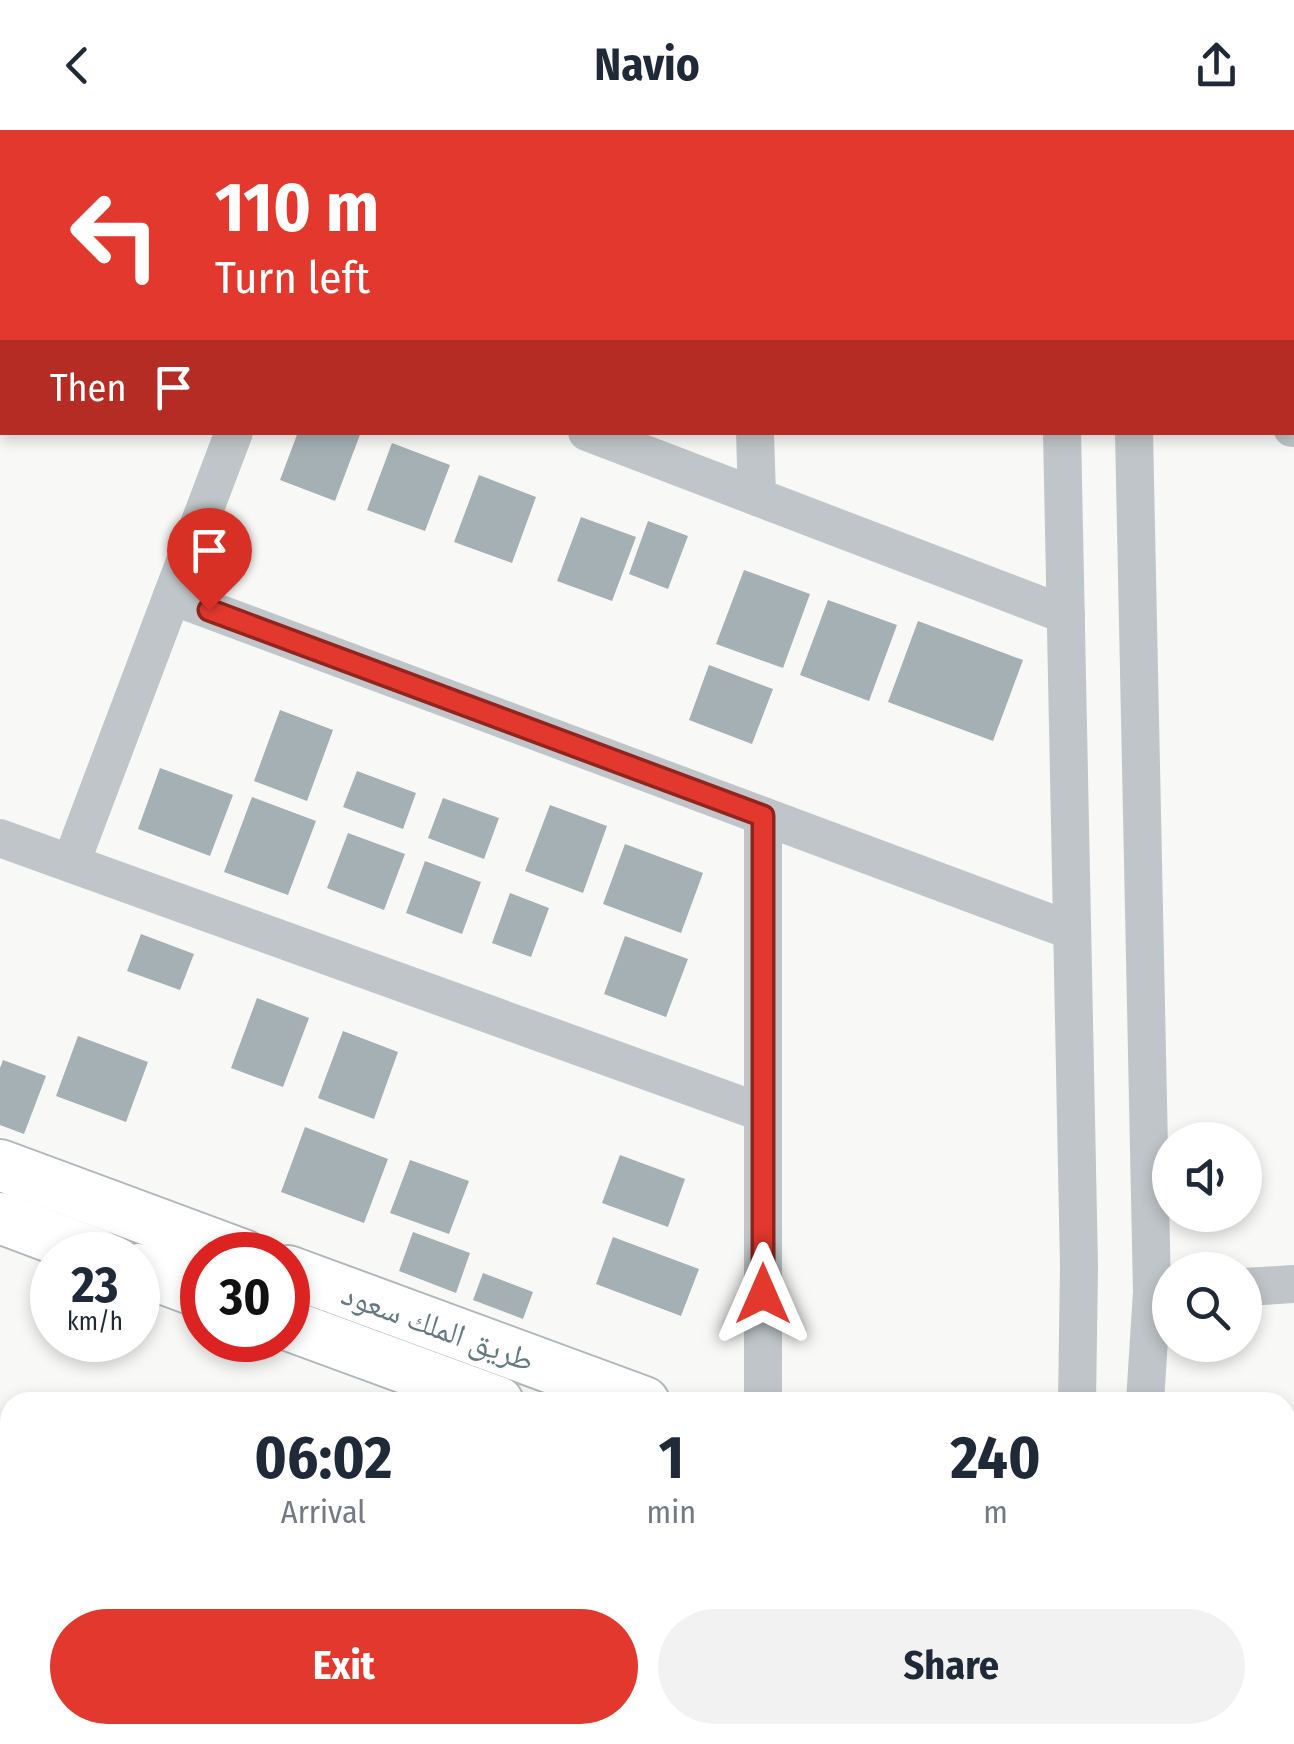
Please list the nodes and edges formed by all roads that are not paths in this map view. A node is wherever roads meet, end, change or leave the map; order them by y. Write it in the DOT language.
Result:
graph roads {
  1 [pos="233,435"];
  2 [pos="596,435"];
  3 [pos="756,435"];
  4 [pos="1062,435"];
  5 [pos="1134,435"];
  6 [pos="757,497"];
  7 [pos="172,596"];
  8 [pos="1066,615"];
  9 [pos="763,816"];
  10 [pos="0,838"];
  11 [pos="71,863"];
  12 [pos="1072,931"];
  13 [pos="763,1113"];
  14 [pos="0,1166"];
  15 [pos="0,1218"];
  16 [pos="37,1232"];
  17 [pos="180,1232"];
  18 [pos="1160,1252"];
  19 [pos="310,1279"];
  20 [pos="1294,1284"];
  21 [pos="1262,1286"];
  22 [pos="1152,1328"];
  23 [pos="310,1333"];
  24 [pos="1149,1341"];
  25 [pos="471,1392"];
  26 [pos="617,1392"];
  27 [pos="763,1392"];
  28 [pos="1077,1392"];
  29 [pos="1146,1392"];
  30 [pos="1163,1392"];
  1 -- 7 [label="street"];
  2 -- 6 [label="street"];
  3 -- 6 [label="street"];
  4 -- 8 [label="street"];
  5 -- 18 [label="street"];
  6 -- 8 [label="street"];
  7 -- 9 [label="street"];
  7 -- 11 [label="street"];
  8 -- 12 [label="street"];
  9 -- 12 [label="street"];
  9 -- 13 [label="street"];
  10 -- 11 [label="street"];
  11 -- 13 [label="street"];
  12 -- 28 [label="street"];
  13 -- 27 [label="street"];
  14 -- 17 [label="main road"];
  15 -- 16 [label="main road"];
  19 -- 26 [label="main road, طريق الملك سعود"];
  20 -- 21 [label="street"];
  22 -- 24 [label="street"];
  23 -- 25 [label="main road, طريق الملك سعود"];
  24 -- 29 [label="street"];
  24 -- 30 [label="street"];
}
